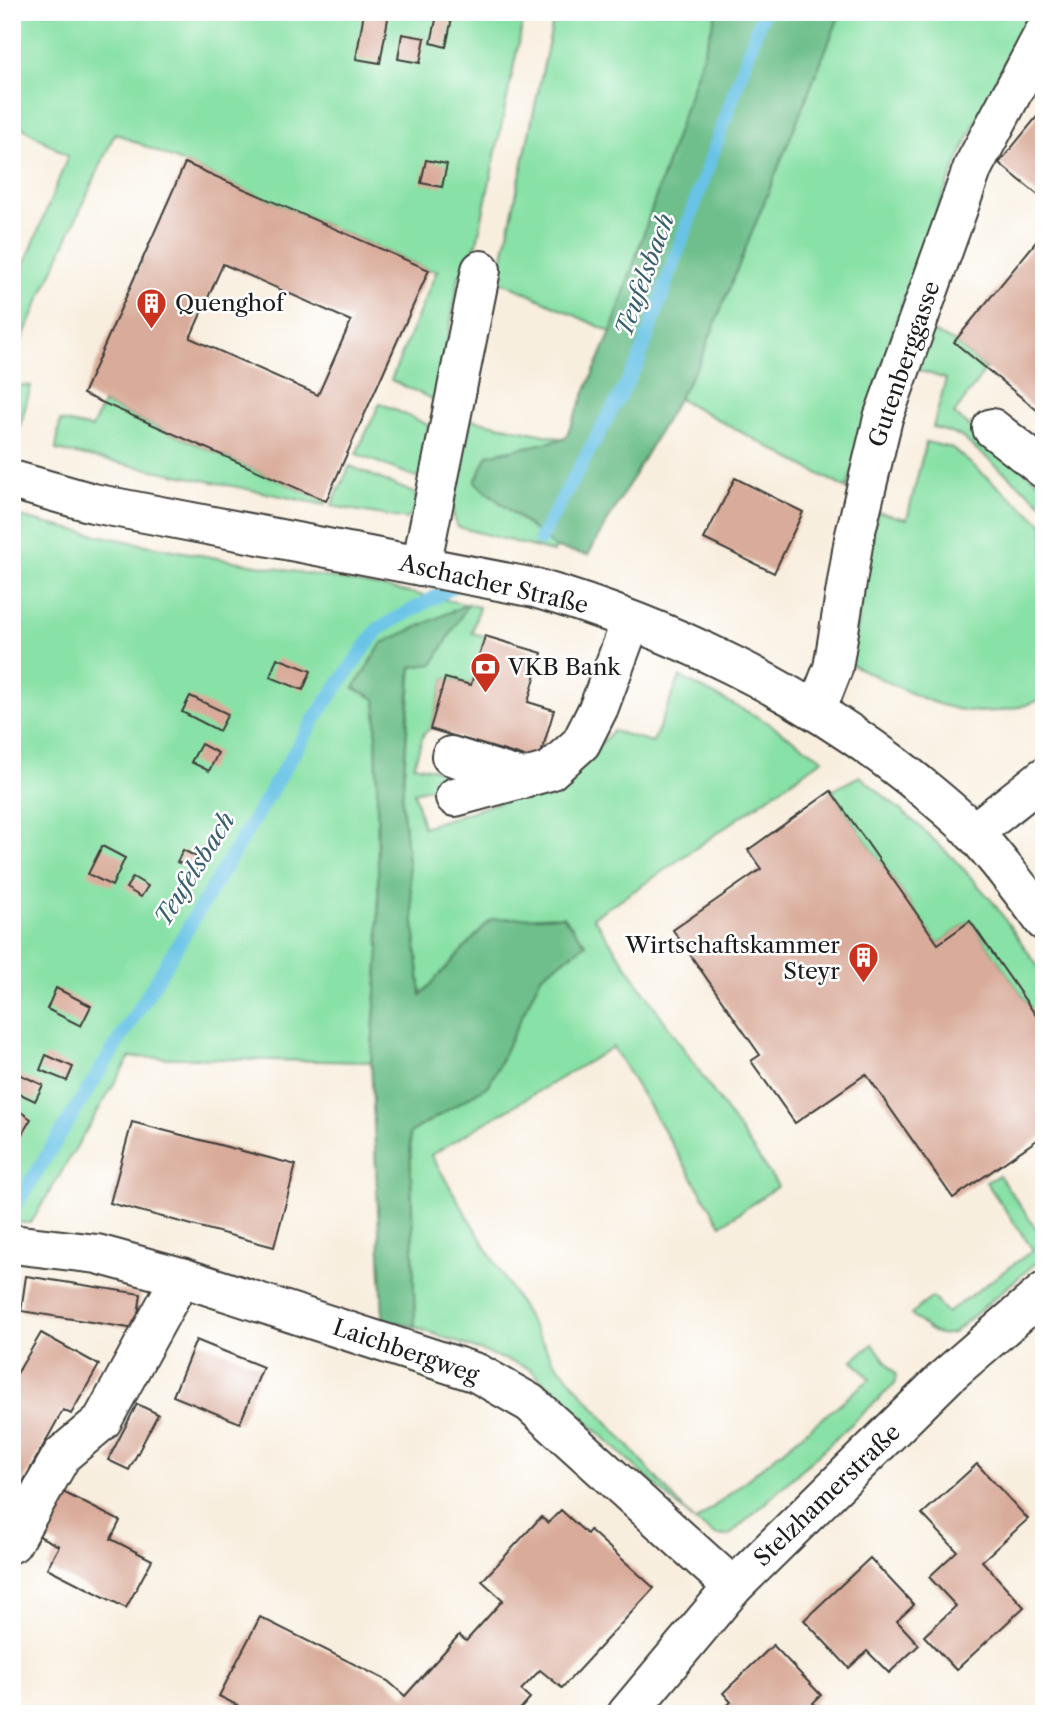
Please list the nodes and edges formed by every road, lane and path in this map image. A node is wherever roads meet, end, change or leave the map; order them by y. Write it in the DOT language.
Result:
graph roads {
  1 [pos="1044,33"];
  2 [pos="481,270"];
  3 [pos="992,428"];
  4 [pos="1044,469"];
  5 [pos="12,480"];
  6 [pos="421,566"];
  7 [pos="631,621"];
  8 [pos="816,710"];
  9 [pos="451,756"];
  10 [pos="1044,777"];
  11 [pos="524,779"];
  12 [pos="455,797"];
  13 [pos="974,833"];
  14 [pos="1044,921"];
  15 [pos="17,1244"];
  16 [pos="181,1277"];
  17 [pos="1044,1292"];
  18 [pos="12,1543"];
  19 [pos="733,1587"];
  20 [pos="627,1714"];
  1 -- 8 [label="street, Gutenberggasse"];
  2 -- 6 [label="street"];
  3 -- 4 [label="street"];
  5 -- 6 [label="street, Aschacher Straße"];
  6 -- 7 [label="street, Aschacher Straße"];
  7 -- 8 [label="street, Aschacher Straße"];
  7 -- 11 [label="street"];
  8 -- 13 [label="street, Aschacher Straße"];
  9 -- 11 [label="street"];
  10 -- 13 [label="street"];
  11 -- 12 [label="street"];
  13 -- 14 [label="street, Aschacher Straße"];
  15 -- 16 [label="street, Laichbergweg"];
  16 -- 18 [label="street"];
  16 -- 19 [label="street, Laichbergweg"];
  17 -- 19 [label="street, Stelzhamerstraße"];
  19 -- 20 [label="street, Stelzhamerstraße"];
}
